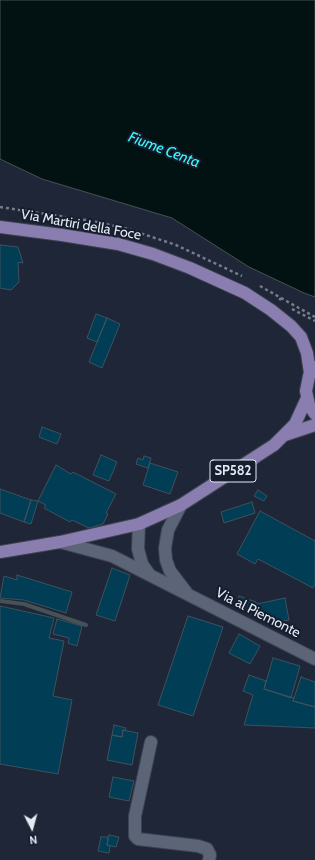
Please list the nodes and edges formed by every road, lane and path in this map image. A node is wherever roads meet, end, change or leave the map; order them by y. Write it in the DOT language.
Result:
graph roads {
  1 [pos="0,228"];
  2 [pos="281,298"];
  3 [pos="315,317"];
  4 [pos="301,337"];
  5 [pos="315,343"];
  6 [pos="313,369"];
  7 [pos="307,398"];
  8 [pos="315,414"];
  9 [pos="315,425"];
  10 [pos="284,436"];
  11 [pos="181,505"];
  12 [pos="139,524"];
  13 [pos="60,542"];
  14 [pos="0,552"];
  15 [pos="150,575"];
  16 [pos="188,594"];
  17 [pos="315,659"];
  18 [pos="151,742"];
  19 [pos="209,860"];
  1 -- 4 [label="main road, Via Martiri della Foce"];
  2 -- 3 [label="path"];
  4 -- 5 [label="main road, Via Martiri della Foce"];
  4 -- 6 [label="main road, Via Martiri della Foce"];
  6 -- 7 [label="main road, Via Martiri della Foce"];
  7 -- 8 [label="main road"];
  7 -- 10 [label="main road, Via al Piemonte / SP582"];
  9 -- 10 [label="main road, Via al Piemonte / SP582"];
  10 -- 11 [label="main road, Via al Piemonte / SP582"];
  11 -- 12 [label="main road, Via al Piemonte / SP582"];
  11 -- 16 [label="street, Via al Piemonte"];
  12 -- 13 [label="main road, Via al Piemonte / SP582"];
  12 -- 15 [label="street"];
  13 -- 14 [label="main road, Via al Piemonte / SP582"];
  13 -- 15 [label="street, Via al Piemonte"];
  15 -- 16 [label="street, Via al Piemonte"];
  16 -- 17 [label="street, Via al Piemonte"];
  18 -- 19 [label="street"];
}
